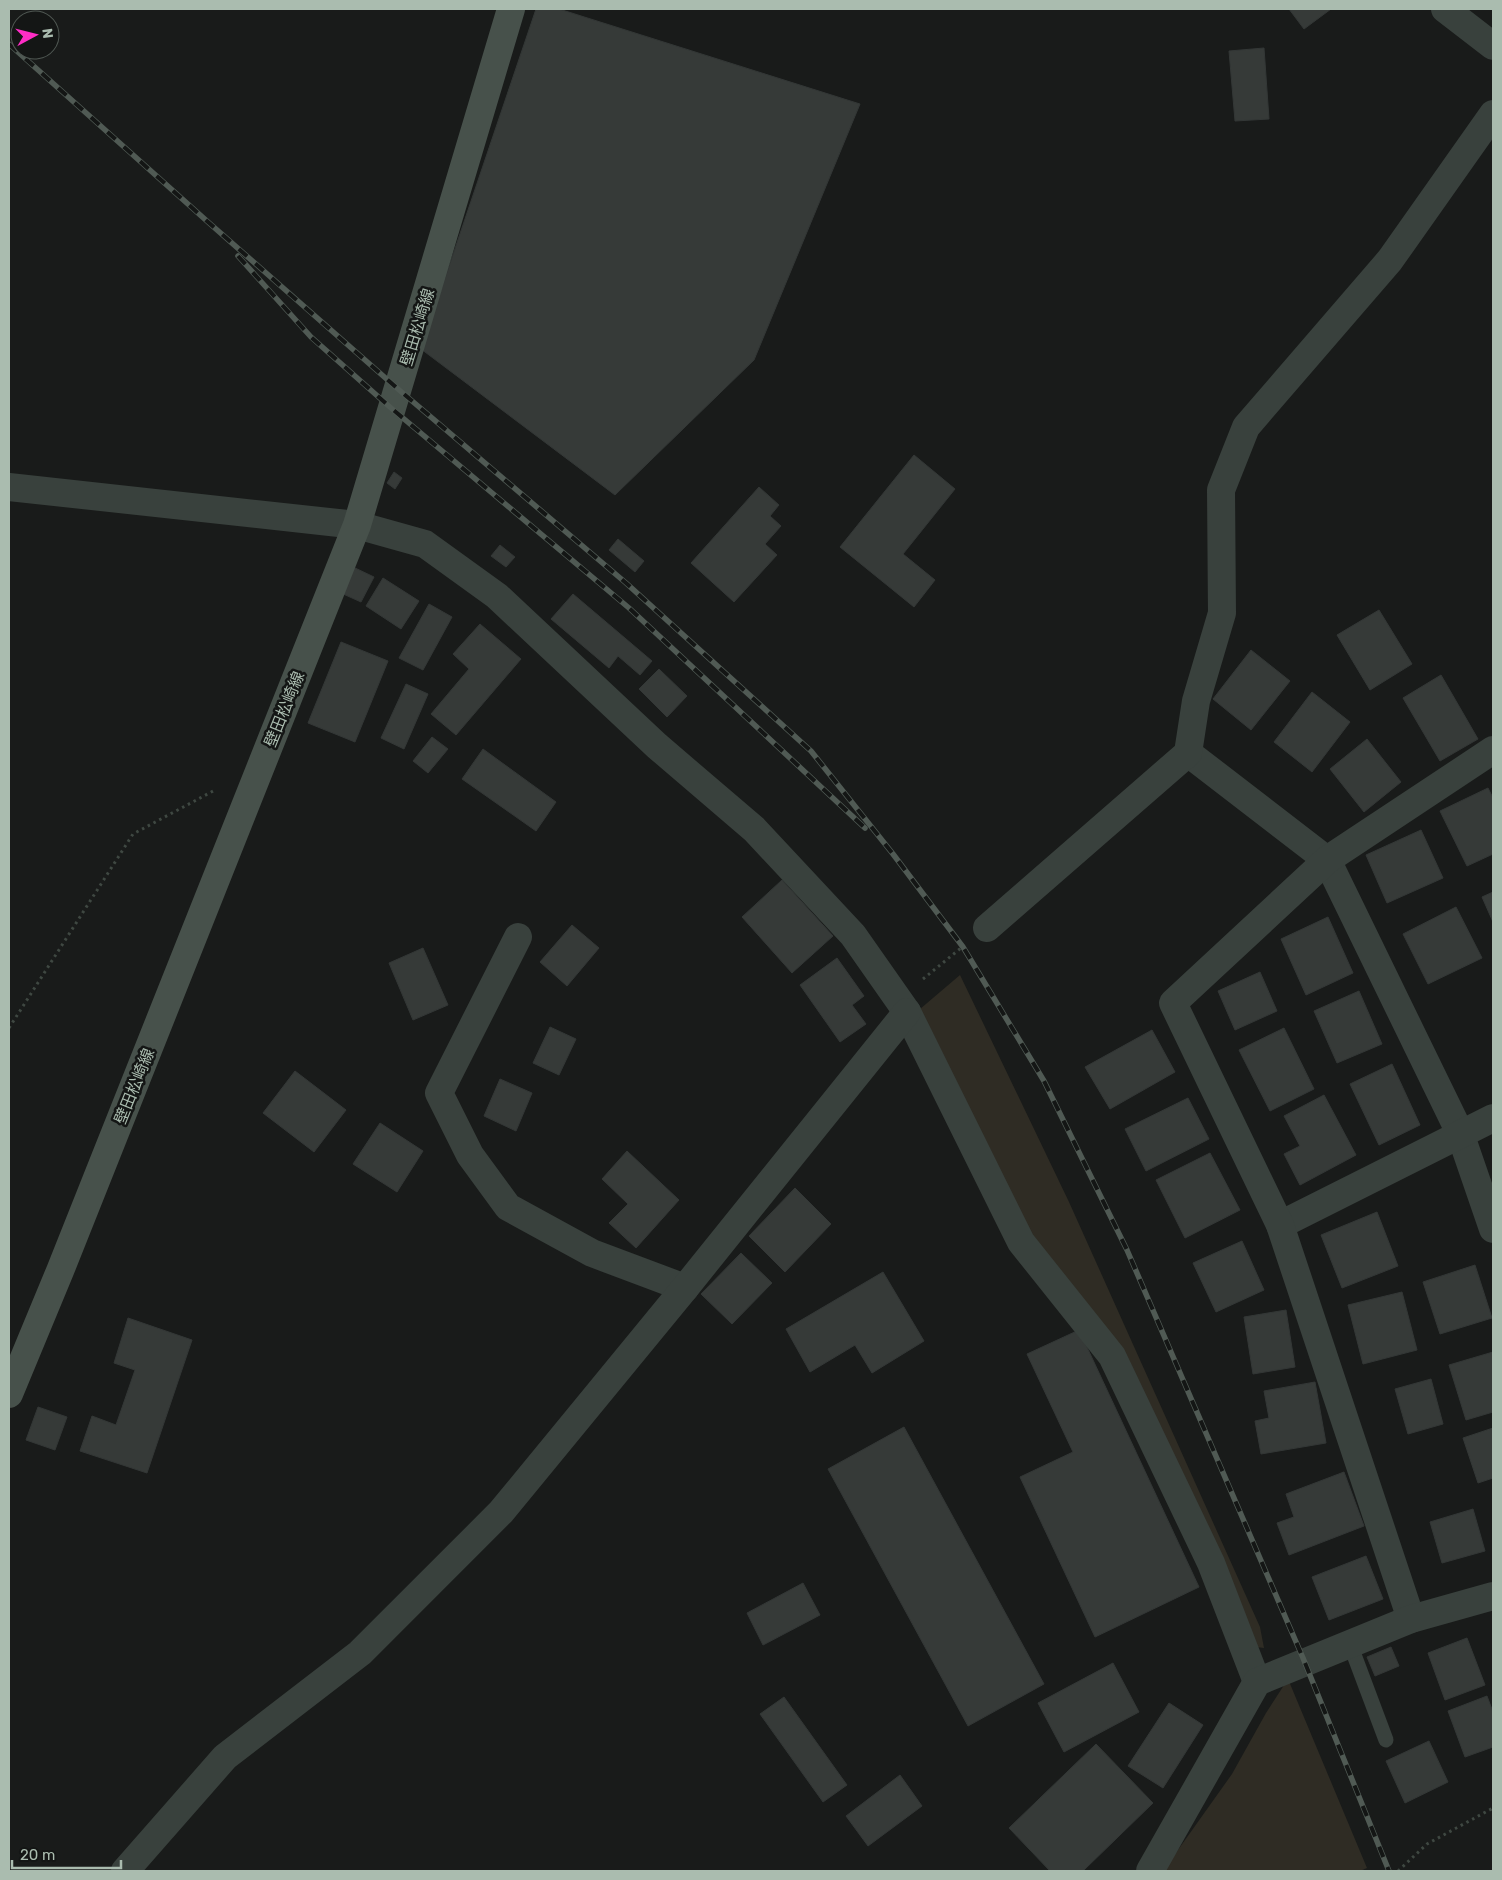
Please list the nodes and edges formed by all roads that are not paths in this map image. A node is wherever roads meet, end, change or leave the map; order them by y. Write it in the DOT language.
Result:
graph roads {
  1 [pos="511,9"];
  2 [pos="1445,9"];
  3 [pos="1493,46"];
  4 [pos="1493,114"];
  5 [pos="9,487"];
  6 [pos="357,524"];
  7 [pos="1493,750"];
  8 [pos="1188,752"];
  9 [pos="1326,860"];
  10 [pos="987,928"];
  11 [pos="518,937"];
  12 [pos="903,1005"];
  13 [pos="1493,1118"];
  14 [pos="1460,1133"];
  15 [pos="1280,1225"];
  16 [pos="1493,1228"];
  17 [pos="685,1288"];
  18 [pos="9,1394"];
  19 [pos="1493,1596"];
  20 [pos="1411,1619"];
  21 [pos="1350,1644"];
  22 [pos="1257,1682"];
  23 [pos="1386,1740"];
  24 [pos="125,1871"];
  25 [pos="1150,1871"];
  1 -- 6 [label="main road, 壁田松崎線"];
  2 -- 3 [label="street"];
  4 -- 8 [label="street"];
  5 -- 6 [label="street"];
  6 -- 12 [label="street"];
  6 -- 18 [label="main road, 壁田松崎線"];
  7 -- 9 [label="street"];
  8 -- 9 [label="street"];
  8 -- 10 [label="street"];
  9 -- 14 [label="street"];
  9 -- 15 [label="street"];
  11 -- 17 [label="street"];
  12 -- 17 [label="street"];
  12 -- 22 [label="street"];
  13 -- 14 [label="street"];
  14 -- 15 [label="street"];
  14 -- 16 [label="street"];
  15 -- 20 [label="street"];
  17 -- 24 [label="street"];
  19 -- 20 [label="street"];
  20 -- 21 [label="street"];
  21 -- 22 [label="street"];
  21 -- 23 [label="lane"];
  22 -- 25 [label="street"];
}
